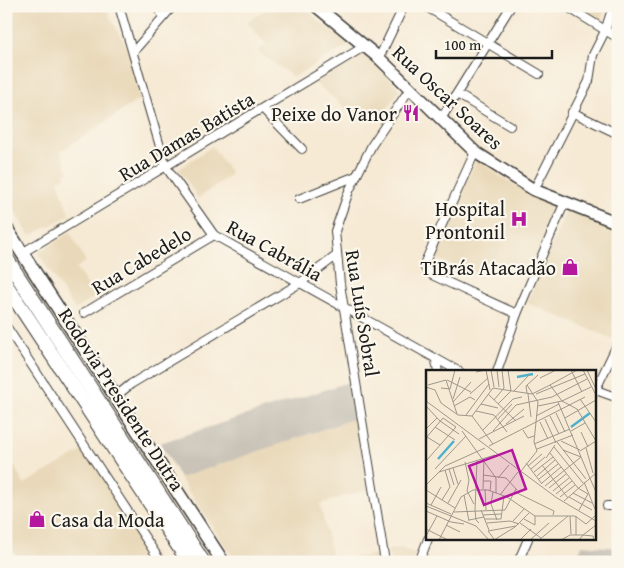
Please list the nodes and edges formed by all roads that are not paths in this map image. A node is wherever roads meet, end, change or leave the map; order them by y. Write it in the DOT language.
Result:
graph roads {
  1 [pos="119,6"];
  2 [pos="155,6"];
  3 [pos="173,6"];
  4 [pos="404,6"];
  5 [pos="425,6"];
  6 [pos="511,6"];
  7 [pos="566,6"];
  8 [pos="613,6"];
  9 [pos="324,9"];
  10 [pos="164,16"];
  11 [pos="605,31"];
  12 [pos="618,38"];
  13 [pos="488,43"];
  14 [pos="365,46"];
  15 [pos="133,52"];
  16 [pos="379,58"];
  17 [pos="539,74"];
  18 [pos="411,87"];
  19 [pos="457,94"];
  20 [pos="263,108"];
  21 [pos="572,112"];
  22 [pos="441,119"];
  23 [pos="510,126"];
  24 [pos="618,134"];
  25 [pos="302,149"];
  26 [pos="475,152"];
  27 [pos="166,168"];
  28 [pos="356,176"];
  29 [pos="534,190"];
  30 [pos="299,199"];
  31 [pos="564,204"];
  32 [pos="618,223"];
  33 [pos="6,228"];
  34 [pos="214,235"];
  35 [pos="22,253"];
  36 [pos="336,256"];
  37 [pos="6,258"];
  38 [pos="300,283"];
  39 [pos="8,290"];
  40 [pos="345,308"];
  41 [pos="84,313"];
  42 [pos="517,314"];
  43 [pos="6,326"];
  44 [pos="618,343"];
  45 [pos="436,360"];
  46 [pos="438,370"];
  47 [pos="456,370"];
  48 [pos="498,370"];
  49 [pos="596,389"];
  50 [pos="596,391"];
  51 [pos="115,397"];
  52 [pos="618,398"];
  53 [pos="608,506"];
  54 [pos="618,506"];
  55 [pos="428,540"];
  56 [pos="528,540"];
  57 [pos="160,562"];
  58 [pos="189,562"];
  59 [pos="203,562"];
  60 [pos="223,562"];
  61 [pos="386,562"];
  62 [pos="419,562"];
  63 [pos="518,562"];
  1 -- 15 [label="street, Rua Cabrália"];
  2 -- 10 [label="street"];
  3 -- 10 [label="street"];
  4 -- 16 [label="street"];
  5 -- 13 [label="street"];
  6 -- 13 [label="street"];
  7 -- 11 [label="street"];
  8 -- 11 [label="street"];
  9 -- 14 [label="main road, Rua Oscar Soares"];
  10 -- 15 [label="street"];
  11 -- 12 [label="street"];
  11 -- 21 [label="street"];
  13 -- 17 [label="street"];
  13 -- 19 [label="street"];
  14 -- 16 [label="main road, Rua Oscar Soares"];
  14 -- 20 [label="street, Rua Damas Batista"];
  15 -- 27 [label="street, Rua Cabrália"];
  16 -- 18 [label="main road, Rua Oscar Soares"];
  18 -- 22 [label="main road, Rua Oscar Soares"];
  18 -- 28 [label="street, Rua Luís Sobral"];
  19 -- 22 [label="street"];
  19 -- 23 [label="street"];
  20 -- 25 [label="street"];
  20 -- 27 [label="street, Rua Damas Batista"];
  21 -- 24 [label="street"];
  21 -- 29 [label="street"];
  22 -- 26 [label="main road, Rua Oscar Soares"];
  26 -- 29 [label="main road, Rua Oscar Soares"];
  26 -- 42 [label="street"];
  27 -- 34 [label="street, Rua Cabrália"];
  27 -- 35 [label="street, Rua Damas Batista"];
  28 -- 30 [label="street"];
  28 -- 36 [label="street, Rua Luís Sobral"];
  29 -- 31 [label="main road, Rua Oscar Soares"];
  31 -- 32 [label="main road, Rua Oscar Soares"];
  31 -- 42 [label="street"];
  33 -- 35 [label="highway"];
  34 -- 38 [label="street, Rua Cabrália"];
  34 -- 41 [label="street, Rua Cabedelo"];
  35 -- 51 [label="highway"];
  36 -- 38 [label="street"];
  36 -- 40 [label="street, Rua Luís Sobral"];
  37 -- 59 [label="highway, Rodovia Presidente Dutra"];
  38 -- 40 [label="street, Rua Cabrália"];
  38 -- 51 [label="street"];
  39 -- 58 [label="highway, Rodovia Presidente Dutra"];
  40 -- 45 [label="street, Rua Cabrália"];
  40 -- 61 [label="street, Rua Luís Sobral"];
  42 -- 48 [label="street"];
  43 -- 57 [label="street"];
  44 -- 49 [label="street"];
  45 -- 46 [label="street"];
  45 -- 47 [label="street, Rua Cabrália"];
  50 -- 52 [label="street"];
  51 -- 60 [label="highway"];
  53 -- 54 [label="street"];
  55 -- 62 [label="street"];
  56 -- 63 [label="street"];
}
